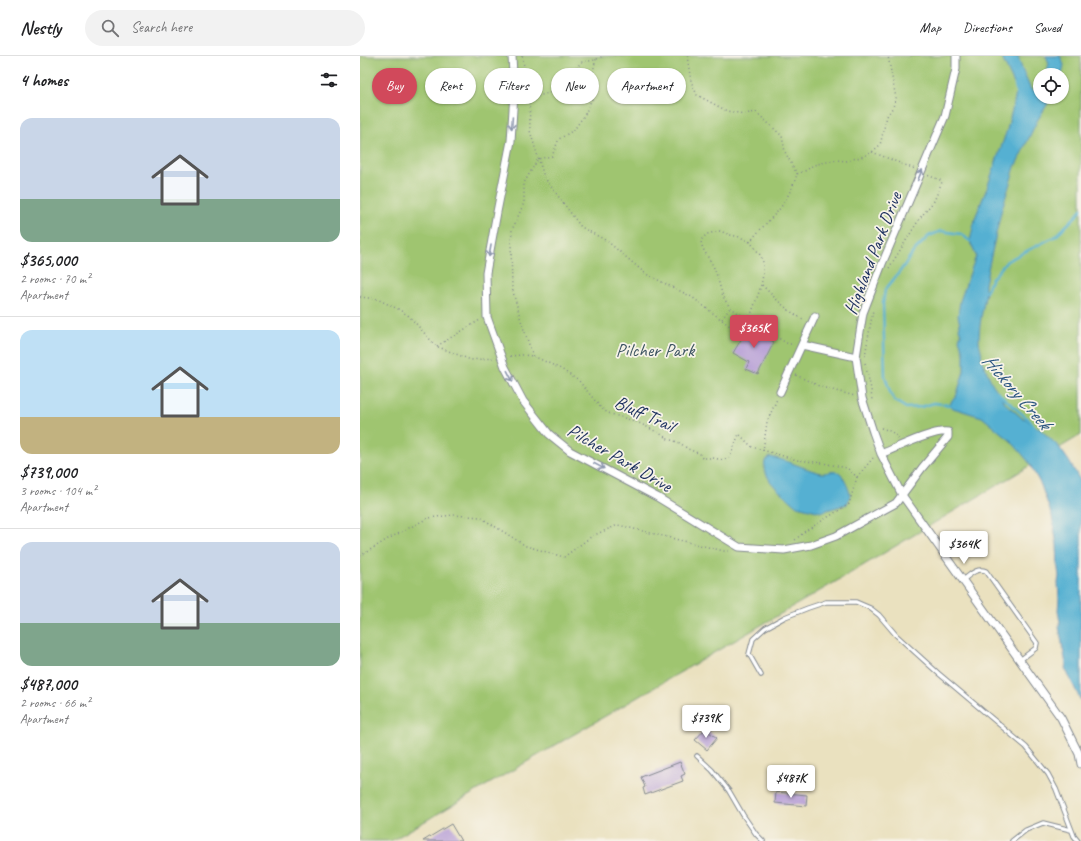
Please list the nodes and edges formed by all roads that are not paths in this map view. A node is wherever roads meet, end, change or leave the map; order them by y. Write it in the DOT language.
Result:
graph roads {
  1 [pos="512,56"];
  2 [pos="956,56"];
  3 [pos="815,316"];
  4 [pos="802,345"];
  5 [pos="856,357"];
  6 [pos="780,392"];
  7 [pos="879,454"];
  8 [pos="902,495"];
  9 [pos="963,580"];
  10 [pos="1020,661"];
  11 [pos="762,675"];
  12 [pos="697,756"];
  13 [pos="1081,764"];
  14 [pos="1071,830"];
  15 [pos="763,841"];
  16 [pos="1012,841"];
  17 [pos="1078,841"];
  1 -- 8 [label="street, Pilcher Park Drive, one-way"];
  5 -- 2 [label="street, Highland Park Drive, one-way"];
  3 -- 4 [label="street"];
  4 -- 5 [label="street"];
  4 -- 6 [label="street"];
  5 -- 7 [label="street, Highland Park Drive"];
  7 -- 8 [label="street, Highland Park Drive"];
  7 -- 8 [label="street, Pilcher Park Drive"];
  8 -- 9 [label="street, Highland Park Drive"];
  9 -- 10 [label="street, Highland Park Drive"];
  9 -- 10 [label="lane"];
  10 -- 13 [label="street, Highland Park Drive"];
  11 -- 14 [label="lane"];
  12 -- 15 [label="lane"];
  14 -- 16 [label="lane"];
  14 -- 17 [label="lane"];
}
